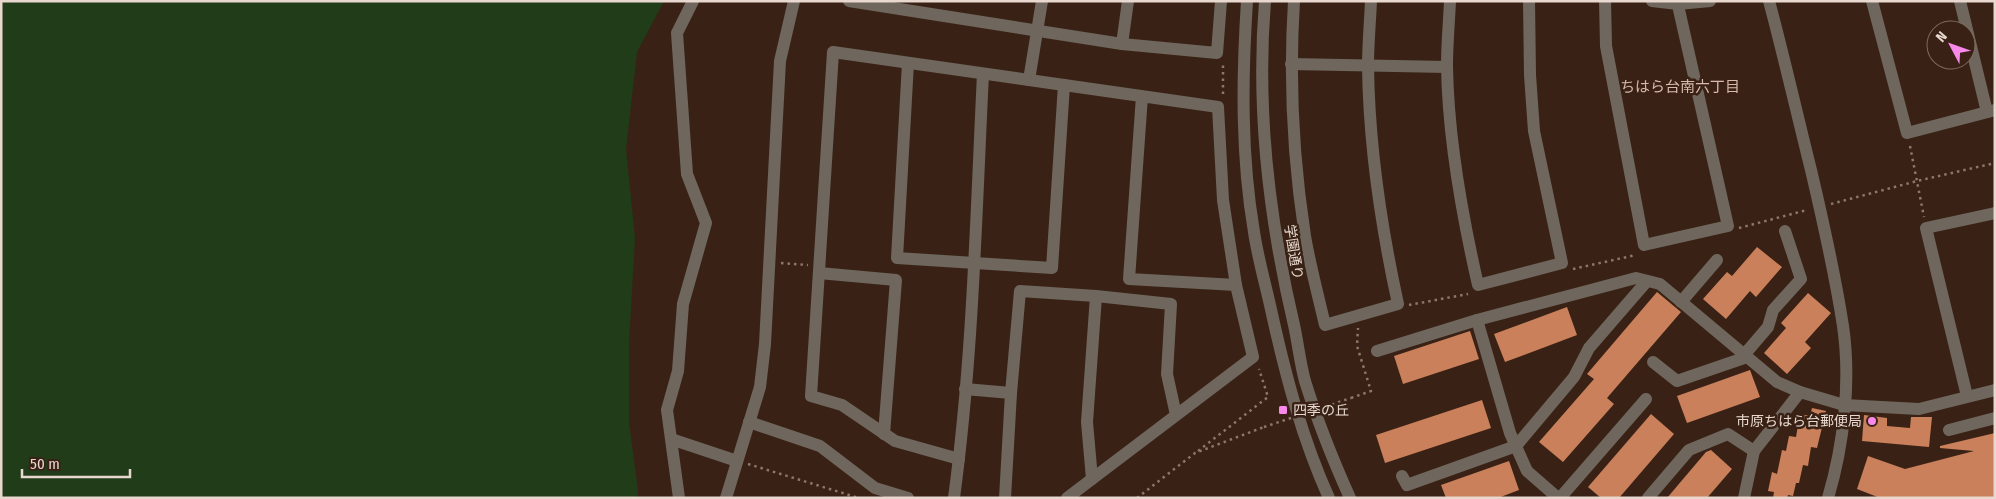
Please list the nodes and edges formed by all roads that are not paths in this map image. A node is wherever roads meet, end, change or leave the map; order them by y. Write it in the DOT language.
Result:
graph roads {
  1 [pos="693,1"];
  2 [pos="794,1"];
  3 [pos="849,1"];
  4 [pos="1042,1"];
  5 [pos="1128,1"];
  6 [pos="1221,1"];
  7 [pos="1247,1"];
  8 [pos="1265,1"];
  9 [pos="1294,1"];
  10 [pos="1371,1"];
  11 [pos="1450,1"];
  12 [pos="1529,1"];
  13 [pos="1604,1"];
  14 [pos="1652,1"];
  15 [pos="1710,1"];
  16 [pos="1769,1"];
  17 [pos="1872,1"];
  18 [pos="1960,1"];
  19 [pos="1678,2"];
  20 [pos="903,6"];
  21 [pos="1037,31"];
  22 [pos="1122,44"];
  23 [pos="908,63"];
  24 [pos="1291,64"];
  25 [pos="1368,65"];
  26 [pos="1447,67"];
  27 [pos="983,74"];
  28 [pos="1029,80"];
  29 [pos="1064,85"];
  30 [pos="1142,96"];
  31 [pos="1991,111"];
  32 [pos="1995,213"];
  33 [pos="1785,231"];
  34 [pos="1716,260"];
  35 [pos="974,262"];
  36 [pos="819,273"];
  37 [pos="1647,281"];
  38 [pos="1236,285"];
  39 [pos="1096,296"];
  40 [pos="1681,302"];
  41 [pos="1477,320"];
  42 [pos="1377,350"];
  43 [pos="1746,356"];
  44 [pos="1653,362"];
  45 [pos="965,389"];
  46 [pos="1995,390"];
  47 [pos="1800,392"];
  48 [pos="1011,393"];
  49 [pos="1967,396"];
  50 [pos="1646,399"];
  51 [pos="1844,404"];
  52 [pos="1176,415"];
  53 [pos="1995,418"];
  54 [pos="749,422"];
  55 [pos="1949,430"];
  56 [pos="884,434"];
  57 [pos="671,439"];
  58 [pos="1516,446"];
  59 [pos="1754,451"];
  60 [pos="959,459"];
  61 [pos="737,461"];
  62 [pos="1402,476"];
  63 [pos="1092,479"];
  64 [pos="1543,493"];
  65 [pos="679,498"];
  66 [pos="726,498"];
  67 [pos="908,498"];
  68 [pos="954,498"];
  69 [pos="1005,498"];
  70 [pos="1066,498"];
  71 [pos="1329,498"];
  72 [pos="1350,498"];
  73 [pos="1559,498"];
  74 [pos="1648,498"];
  75 [pos="1744,498"];
  76 [pos="1829,498"];
  1 -- 57 [label="street"];
  2 -- 54 [label="street"];
  3 -- 20 [label="street"];
  4 -- 21 [label="street"];
  5 -- 22 [label="street"];
  6 -- 22 [label="street"];
  7 -- 71 [label="street"];
  8 -- 72 [label="street, 学園通り"];
  9 -- 24 [label="street"];
  10 -- 25 [label="street"];
  11 -- 26 [label="street"];
  12 -- 26 [label="street"];
  13 -- 19 [label="street"];
  14 -- 19 [label="street"];
  15 -- 19 [label="street"];
  16 -- 51 [label="street"];
  17 -- 31 [label="street"];
  18 -- 31 [label="street"];
  20 -- 21 [label="street"];
  21 -- 22 [label="street"];
  21 -- 28 [label="street"];
  23 -- 27 [label="street"];
  23 -- 35 [label="street"];
  23 -- 36 [label="street"];
  24 -- 25 [label="street"];
  24 -- 25 [label="street"];
  25 -- 26 [label="street"];
  27 -- 28 [label="street"];
  27 -- 35 [label="street"];
  28 -- 29 [label="street"];
  29 -- 30 [label="street"];
  29 -- 35 [label="street"];
  30 -- 38 [label="street"];
  30 -- 38 [label="street"];
  32 -- 49 [label="street"];
  33 -- 43 [label="street"];
  34 -- 40 [label="street"];
  35 -- 45 [label="street"];
  36 -- 56 [label="street"];
  36 -- 56 [label="street"];
  37 -- 40 [label="street"];
  37 -- 41 [label="street"];
  37 -- 58 [label="street"];
  38 -- 52 [label="street"];
  39 -- 48 [label="street"];
  39 -- 52 [label="street"];
  39 -- 63 [label="street"];
  40 -- 43 [label="street"];
  41 -- 42 [label="street"];
  41 -- 58 [label="street"];
  43 -- 44 [label="street"];
  43 -- 47 [label="street"];
  45 -- 48 [label="street"];
  45 -- 60 [label="street"];
  46 -- 49 [label="street"];
  47 -- 51 [label="street"];
  47 -- 59 [label="street"];
  48 -- 69 [label="street"];
  49 -- 51 [label="street"];
  50 -- 73 [label="street"];
  51 -- 76 [label="street"];
  52 -- 63 [label="street"];
  53 -- 55 [label="street"];
  54 -- 61 [label="street"];
  54 -- 67 [label="street"];
  56 -- 60 [label="street"];
  57 -- 61 [label="street"];
  57 -- 65 [label="street"];
  58 -- 62 [label="street"];
  58 -- 64 [label="street"];
  59 -- 74 [label="street"];
  59 -- 75 [label="street"];
  60 -- 68 [label="street"];
  61 -- 66 [label="street"];
  63 -- 70 [label="street"];
  64 -- 73 [label="street"];
}
